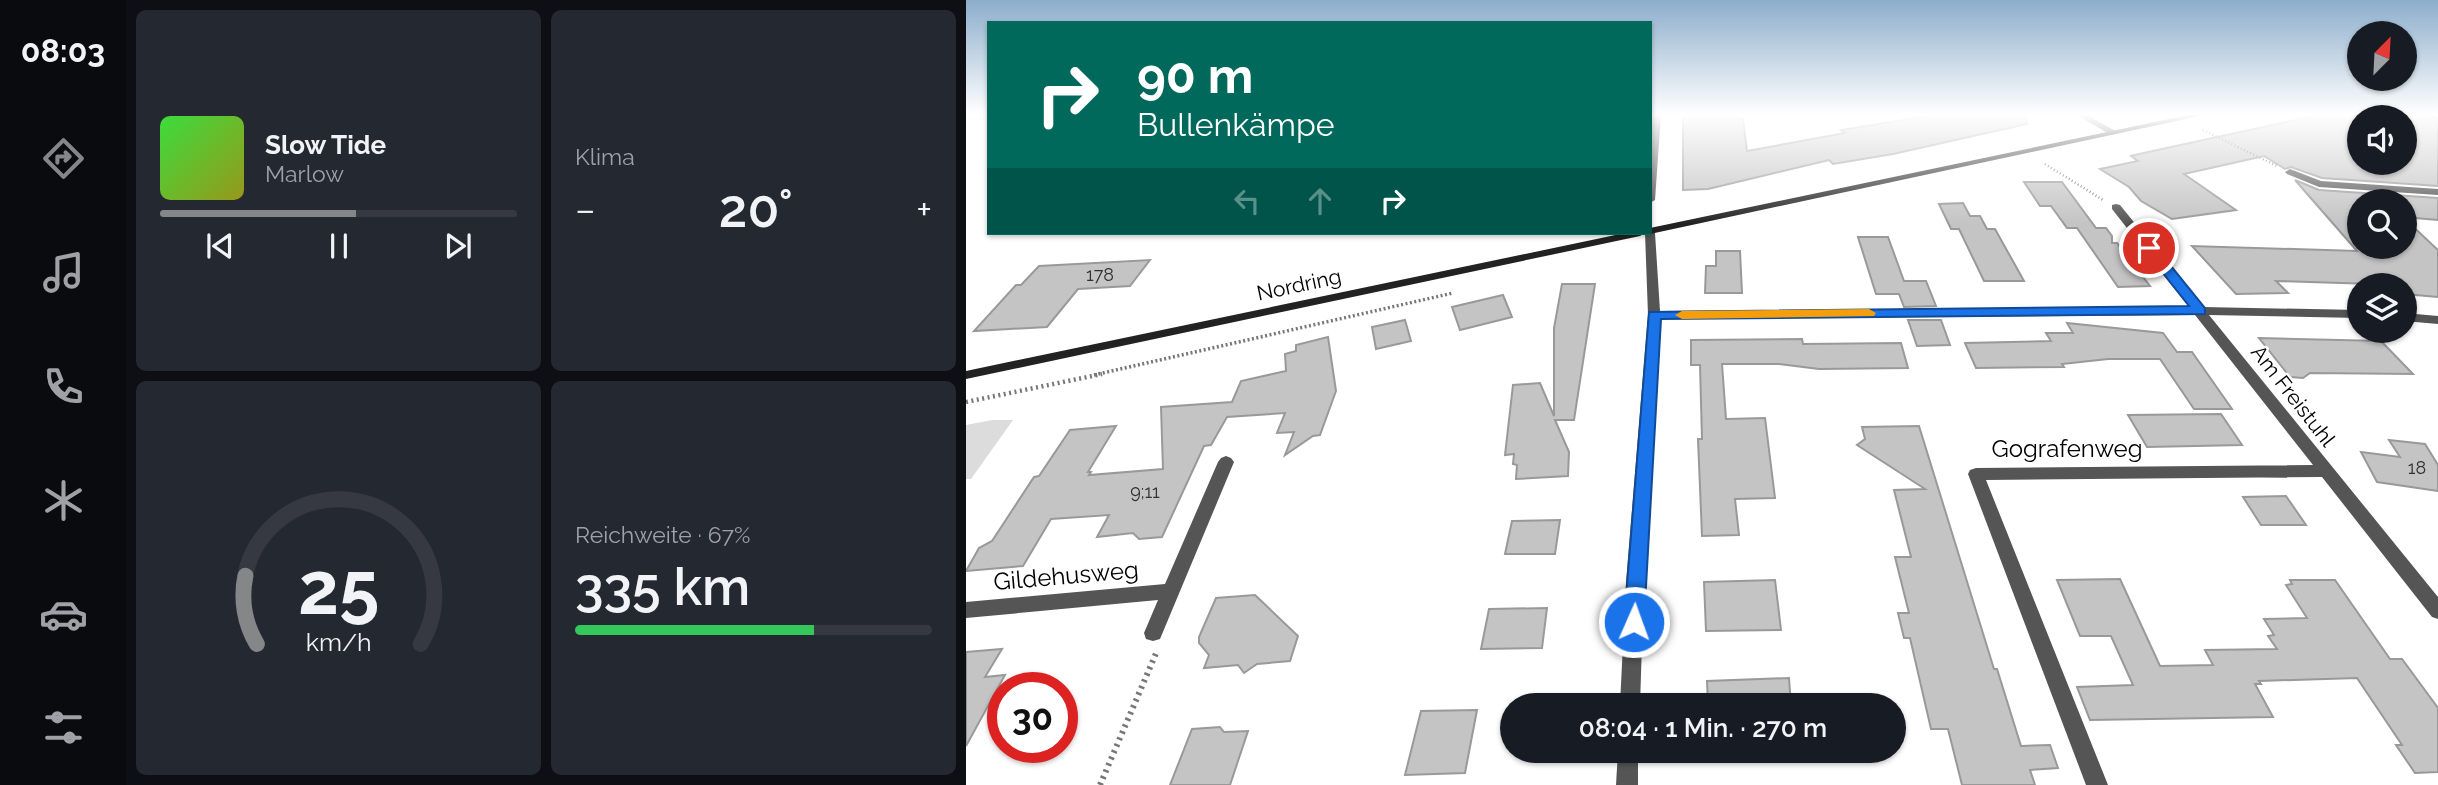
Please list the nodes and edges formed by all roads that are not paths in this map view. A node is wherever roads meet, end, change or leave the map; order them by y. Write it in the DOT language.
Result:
graph roads {
  1 [pos="1654,151"];
  2 [pos="2029,151"];
  3 [pos="2290,172"];
  4 [pos="1652,175"];
  5 [pos="2438,192"];
  6 [pos="2116,206"];
  7 [pos="1652,232"];
  8 [pos="1631,235"];
  9 [pos="1650,235"];
  10 [pos="2200,311"];
  11 [pos="2347,314"];
  12 [pos="1654,315"];
  13 [pos="2417,318"];
  14 [pos="2438,320"];
  15 [pos="966,375"];
  16 [pos="1226,462"];
  17 [pos="2325,471"];
  18 [pos="1171,591"];
  19 [pos="966,610"];
  20 [pos="2438,611"];
  21 [pos="1153,634"];
  22 [pos="1631,693"];
  23 [pos="1628,763"];
  24 [pos="1627,785"];
  25 [pos="2097,785"];
  1 -- 4 [label="street"];
  2 -- 7 [label="main road"];
  3 -- 5 [label="street"];
  6 -- 10 [label="street, Am Freistuhl"];
  8 -- 15 [label="main road, Nordring"];
  9 -- 12 [label="street"];
  10 -- 11 [label="street"];
  10 -- 12 [label="street"];
  10 -- 17 [label="street, Am Freistuhl"];
  12 -- 22 [label="street"];
  13 -- 14 [label="street"];
  16 -- 18 [label="street, Gildehusweg"];
  17 -- 20 [label="street, Am Freistuhl"];
  17 -- 25 [label="street, Gografenweg"];
  18 -- 19 [label="street, Gildehusweg"];
  18 -- 21 [label="street, Gildehusweg"];
  23 -- 24 [label="street"];
}
